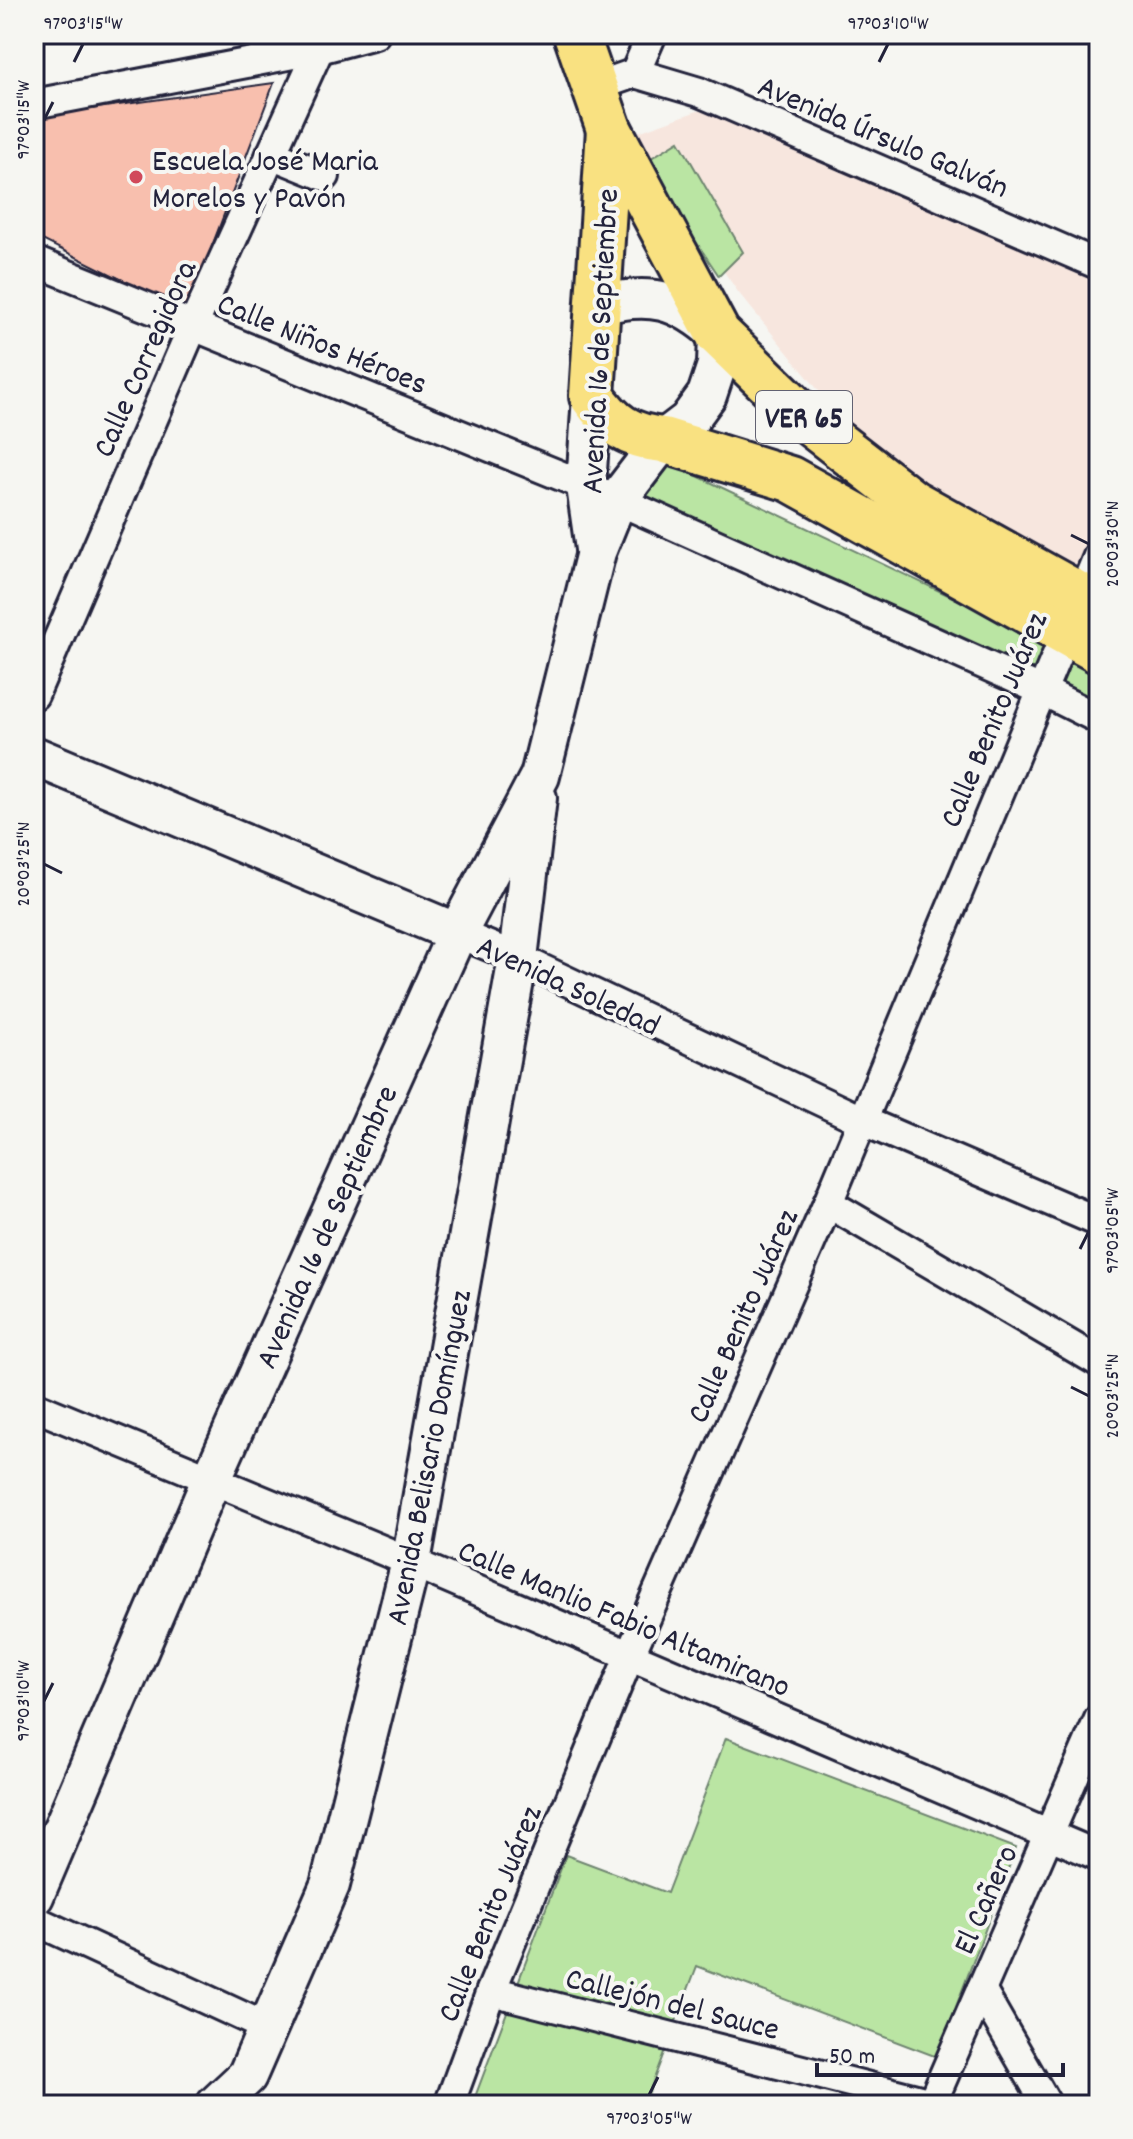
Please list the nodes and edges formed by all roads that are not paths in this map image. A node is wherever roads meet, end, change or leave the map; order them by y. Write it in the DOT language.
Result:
graph roads {
  1 [pos="373,34"];
  2 [pos="576,34"];
  3 [pos="652,34"];
  4 [pos="319,49"];
  5 [pos="615,80"];
  6 [pos="34,104"];
  7 [pos="609,129"];
  8 [pos="271,154"];
  9 [pos="325,176"];
  10 [pos="34,261"];
  11 [pos="1099,265"];
  12 [pos="598,305"];
  13 [pos="193,326"];
  14 [pos="718,334"];
  15 [pos="592,396"];
  16 [pos="663,440"];
  17 [pos="601,493"];
  18 [pos="1099,554"];
  19 [pos="1086,621"];
  20 [pos="1041,690"];
  21 [pos="34,695"];
  22 [pos="1099,719"];
  23 [pos="34,756"];
  24 [pos="540,776"];
  25 [pos="457,933"];
  26 [pos="518,958"];
  27 [pos="861,1120"];
  28 [pos="828,1203"];
  29 [pos="1099,1222"];
  30 [pos="1099,1362"];
  31 [pos="34,1406"];
  32 [pos="212,1478"];
  33 [pos="411,1562"];
  34 [pos="629,1657"];
  35 [pos="1099,1719"];
  36 [pos="1049,1834"];
  37 [pos="1099,1856"];
  38 [pos="34,1896"];
  39 [pos="34,1920"];
  40 [pos="981,1990"];
  41 [pos="491,1991"];
  42 [pos="268,2028"];
  43 [pos="931,2104"];
  44 [pos="216,2105"];
  45 [pos="449,2105"];
  46 [pos="1047,2105"];
  1 -- 4 [label="street"];
  2 -- 5 [label="main road, VER 65"];
  3 -- 5 [label="street"];
  4 -- 6 [label="street"];
  4 -- 8 [label="street, Calle Corregidora"];
  5 -- 7 [label="main road, VER 65"];
  5 -- 11 [label="street, Avenida Úrsulo Galván"];
  7 -- 12 [label="main road, Avenida 16 de Septiembre"];
  7 -- 14 [label="main road, VER 65"];
  8 -- 9 [label="street"];
  8 -- 13 [label="street, Calle Corregidora"];
  10 -- 13 [label="street, Calle Niños Héroes"];
  12 -- 14 [label="main road"];
  12 -- 15 [label="main road, Avenida 16 de Septiembre"];
  13 -- 17 [label="street, Calle Niños Héroes"];
  13 -- 21 [label="street, Calle Corregidora"];
  14 -- 16 [label="main road"];
  14 -- 19 [label="main road, VER 65"];
  15 -- 16 [label="main road, VER 65"];
  15 -- 17 [label="main road, Avenida 16 de Septiembre"];
  16 -- 17 [label="main road, Avenida 16 de Septiembre"];
  16 -- 19 [label="main road, VER 65"];
  17 -- 20 [label="street, Calle Niños Héroes"];
  17 -- 24 [label="main road, Avenida 16 de Septiembre"];
  18 -- 19 [label="street, Calle Benito Juárez"];
  19 -- 20 [label="street, Calle Benito Juárez"];
  20 -- 22 [label="street, Calle Niños Héroes"];
  20 -- 27 [label="street, Calle Benito Juárez"];
  23 -- 25 [label="main road, Avenida Soledad"];
  24 -- 25 [label="main road, Avenida 16 de Septiembre"];
  24 -- 26 [label="main road, Avenida Belisario Domínguez"];
  25 -- 26 [label="street, Avenida Soledad"];
  25 -- 32 [label="main road, Avenida 16 de Septiembre"];
  26 -- 27 [label="street, Avenida Soledad"];
  26 -- 33 [label="main road, Avenida Belisario Domínguez"];
  27 -- 28 [label="street, Calle Benito Juárez"];
  27 -- 29 [label="street, Avenida Soledad"];
  28 -- 30 [label="street"];
  28 -- 34 [label="street, Calle Benito Juárez"];
  31 -- 32 [label="street, Calle Manlio Fabio Altamirano"];
  32 -- 33 [label="street, Calle Manlio Fabio Altamirano"];
  32 -- 38 [label="main road, Avenida 16 de Septiembre"];
  33 -- 34 [label="street, Calle Manlio Fabio Altamirano"];
  33 -- 42 [label="main road, Avenida Belisario Domínguez"];
  34 -- 36 [label="street, Calle Manlio Fabio Altamirano"];
  34 -- 41 [label="street, Calle Benito Juárez"];
  35 -- 36 [label="street, El Cañero"];
  36 -- 37 [label="street, Calle Manlio Fabio Altamirano"];
  36 -- 40 [label="street, El Cañero"];
  39 -- 42 [label="street"];
  40 -- 43 [label="street, El Cañero"];
  40 -- 46 [label="street"];
  41 -- 43 [label="street, Callejón del Sauce"];
  41 -- 45 [label="street, Calle Benito Juárez"];
  42 -- 44 [label="main road, Avenida Belisario Domínguez"];
}
